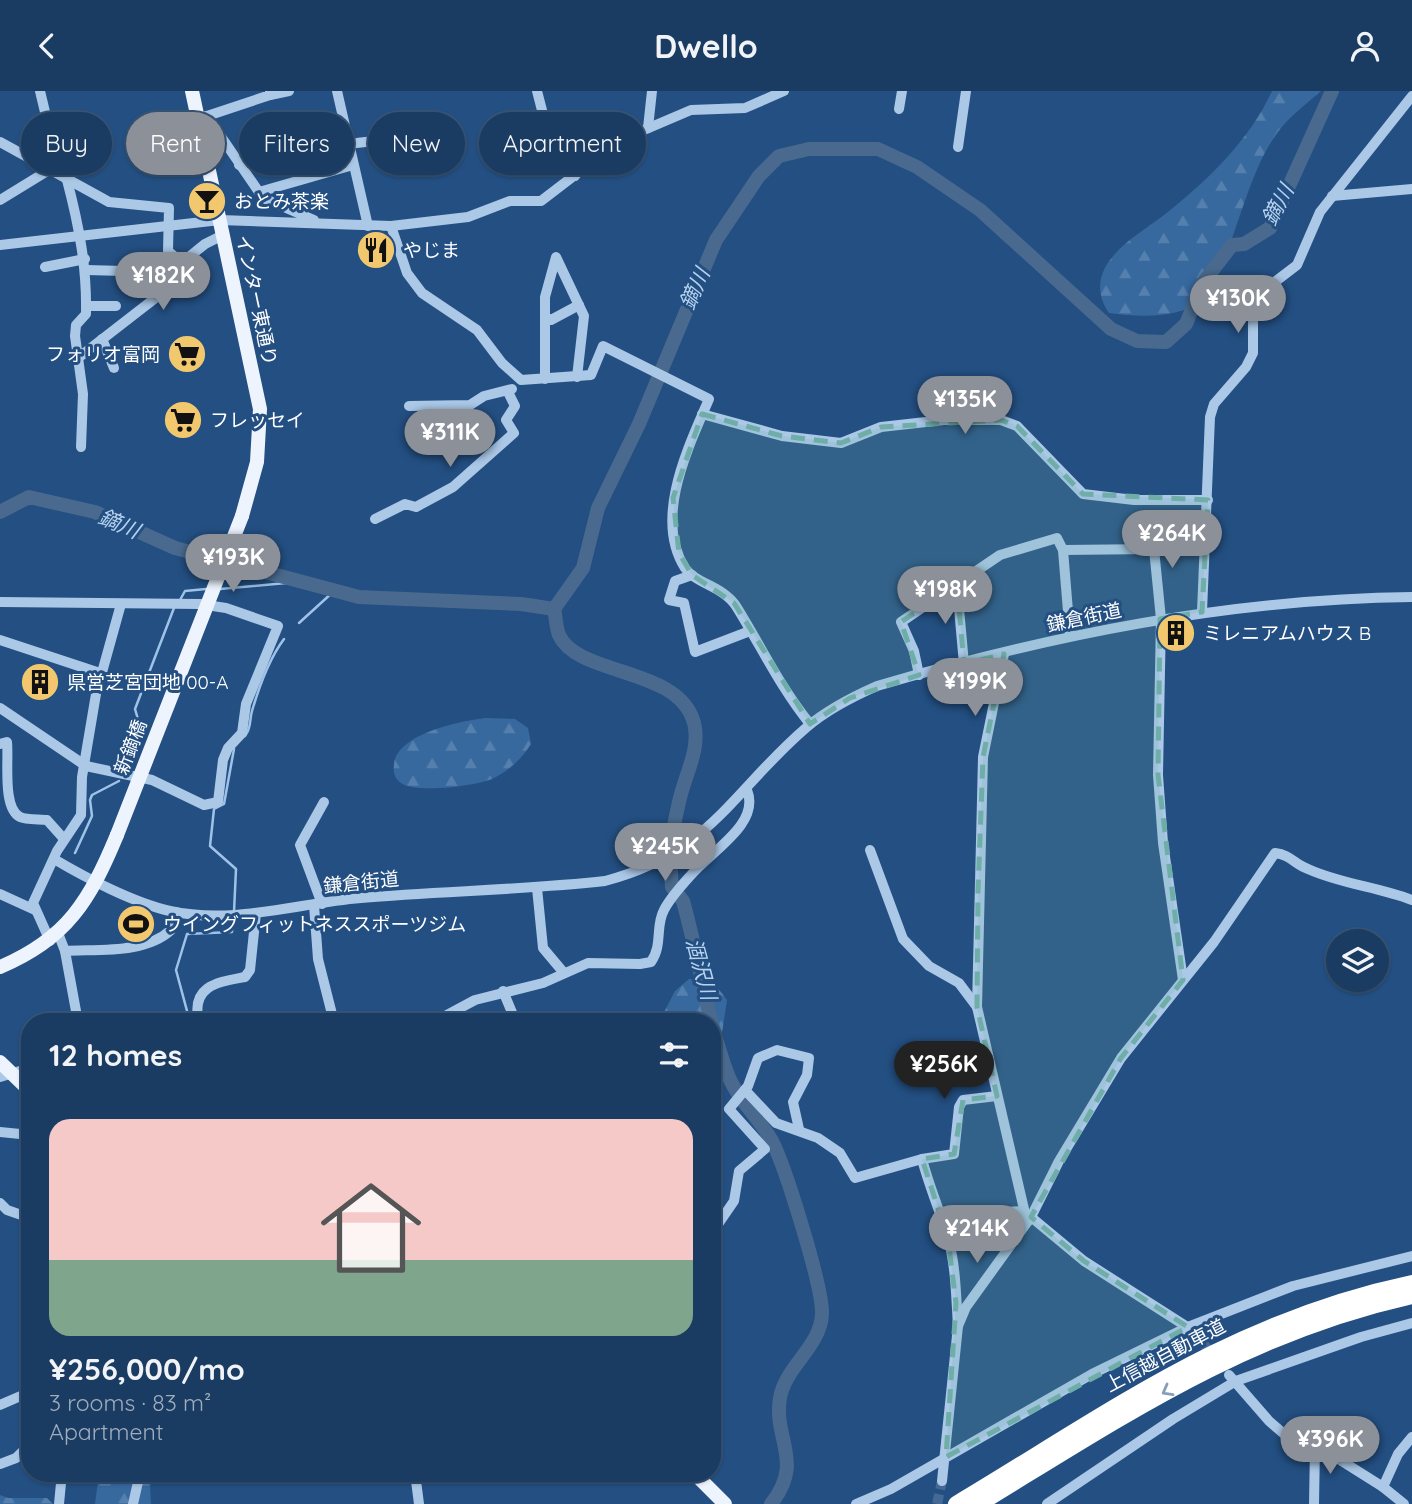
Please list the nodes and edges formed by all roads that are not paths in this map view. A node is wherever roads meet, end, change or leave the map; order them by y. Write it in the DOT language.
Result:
graph roads {
  1 [pos="40,91"];
  2 [pos="192,91"];
  3 [pos="289,91"];
  4 [pos="337,91"];
  5 [pos="537,91"];
  6 [pos="652,91"];
  7 [pos="784,91"];
  8 [pos="902,91"];
  9 [pos="966,91"];
  10 [pos="270,93"];
  11 [pos="1412,96"];
  12 [pos="899,109"];
  13 [pos="45,112"];
  14 [pos="201,112"];
  15 [pos="211,112"];
  16 [pos="341,112"];
  17 [pos="648,128"];
  18 [pos="0,142"];
  19 [pos="225,146"];
  20 [pos="958,147"];
  21 [pos="21,154"];
  22 [pos="239,165"];
  23 [pos="354,169"];
  24 [pos="41,175"];
  25 [pos="58,175"];
  26 [pos="212,175"];
  27 [pos="246,175"];
  28 [pos="318,175"];
  29 [pos="575,176"];
  30 [pos="66,180"];
  31 [pos="1412,189"];
  32 [pos="259,192"];
  33 [pos="1332,196"];
  34 [pos="0,200"];
  35 [pos="220,220"];
  36 [pos="321,223"];
  37 [pos="171,225"];
  38 [pos="368,226"];
  39 [pos="391,226"];
  40 [pos="223,235"];
  41 [pos="80,236"];
  42 [pos="0,245"];
  43 [pos="182,263"];
  44 [pos="85,265"];
  45 [pos="45,267"];
  46 [pos="124,271"];
  47 [pos="579,305"];
  48 [pos="86,306"];
  49 [pos="116,306"];
  50 [pos="545,317"];
  51 [pos="102,339"];
  52 [pos="78,358"];
  53 [pos="114,368"];
  54 [pos="577,377"];
  55 [pos="545,379"];
  56 [pos="521,380"];
  57 [pos="508,392"];
  58 [pos="409,406"];
  59 [pos="702,414"];
  60 [pos="81,447"];
  61 [pos="1208,500"];
  62 [pos="242,516"];
  63 [pos="374,519"];
  64 [pos="1206,542"];
  65 [pos="1063,549"];
  66 [pos="1154,549"];
  67 [pos="692,575"];
  68 [pos="957,586"];
  69 [pos="1412,597"];
  70 [pos="0,602"];
  71 [pos="121,604"];
  72 [pos="1202,612"];
  73 [pos="1161,619"];
  74 [pos="750,631"];
  75 [pos="1070,636"];
  76 [pos="0,640"];
  77 [pos="1004,654"];
  78 [pos="964,664"];
  79 [pos="103,674"];
  80 [pos="919,675"];
  81 [pos="0,708"];
  82 [pos="810,725"];
  83 [pos="0,744"];
  84 [pos="86,766"];
  85 [pos="3,788"];
  86 [pos="747,790"];
  87 [pos="324,802"];
  88 [pos="64,839"];
  89 [pos="870,850"];
  90 [pos="54,859"];
  91 [pos="97,883"];
  92 [pos="537,888"];
  93 [pos="0,894"];
  94 [pos="1412,900"];
  95 [pos="318,904"];
  96 [pos="35,910"];
  97 [pos="176,912"];
  98 [pos="256,913"];
  99 [pos="54,937"];
  100 [pos="65,951"];
  101 [pos="0,967"];
  102 [pos="564,973"];
  103 [pos="1182,980"];
  104 [pos="503,991"];
  105 [pos="977,1007"];
  106 [pos="76,1013"];
  107 [pos="198,1013"];
  108 [pos="332,1013"];
  109 [pos="450,1013"];
  110 [pos="512,1013"];
  111 [pos="21,1069"];
  112 [pos="3,1071"];
  113 [pos="21,1084"];
  114 [pos="745,1090"];
  115 [pos="997,1096"];
  116 [pos="799,1129"];
  117 [pos="0,1132"];
  118 [pos="21,1134"];
  119 [pos="922,1159"];
  120 [pos="0,1203"];
  121 [pos="21,1215"];
  122 [pos="939,1216"];
  123 [pos="1027,1217"];
  124 [pos="721,1220"];
  125 [pos="1412,1256"];
  126 [pos="1412,1283"];
  127 [pos="1412,1296"];
  128 [pos="1412,1323"];
  129 [pos="958,1326"];
  130 [pos="1191,1329"];
  131 [pos="1233,1378"];
  132 [pos="21,1396"];
  133 [pos="0,1405"];
  134 [pos="1412,1437"];
  135 [pos="1315,1447"];
  136 [pos="21,1453"];
  137 [pos="946,1457"];
  138 [pos="0,1464"];
  139 [pos="942,1481"];
  140 [pos="61,1482"];
  141 [pos="138,1482"];
  142 [pos="416,1482"];
  143 [pos="703,1482"];
  144 [pos="1383,1487"];
  145 [pos="59,1504"];
  146 [pos="132,1504"];
  147 [pos="419,1504"];
  148 [pos="725,1504"];
  149 [pos="856,1504"];
  150 [pos="956,1504"];
  151 [pos="979,1504"];
  152 [pos="1047,1504"];
  153 [pos="1314,1504"];
  154 [pos="1404,1504"];
  1 -- 13 [label="street"];
  2 -- 14 [label="main road, インター東通り"];
  3 -- 10 [label="street"];
  4 -- 16 [label="street"];
  5 -- 29 [label="street"];
  6 -- 17 [label="street"];
  7 -- 17 [label="street"];
  8 -- 12 [label="street"];
  9 -- 20 [label="street"];
  10 -- 15 [label="street"];
  11 -- 33 [label="street"];
  17 -- 29 [label="street"];
  18 -- 21 [label="street"];
  19 -- 22 [label="street"];
  23 -- 38 [label="street"];
  24 -- 34 [label="street"];
  25 -- 30 [label="street"];
  26 -- 35 [label="main road, インター東通り"];
  27 -- 32 [label="street"];
  28 -- 32 [label="street"];
  29 -- 39 [label="street"];
  30 -- 37 [label="street"];
  30 -- 41 [label="street"];
  31 -- 33 [label="street"];
  32 -- 36 [label="street"];
  33 -- 61 [label="street"];
  35 -- 36 [label="street"];
  35 -- 37 [label="street"];
  35 -- 40 [label="main road, インター東通り"];
  36 -- 38 [label="street"];
  37 -- 41 [label="street"];
  37 -- 43 [label="street"];
  38 -- 39 [label="street"];
  39 -- 56 [label="street"];
  40 -- 43 [label="street"];
  40 -- 62 [label="main road, インター東通り"];
  41 -- 42 [label="street"];
  41 -- 44 [label="street"];
  43 -- 51 [label="street"];
  44 -- 45 [label="street"];
  44 -- 46 [label="street"];
  44 -- 48 [label="street"];
  47 -- 50 [label="street"];
  47 -- 50 [label="street"];
  47 -- 54 [label="street"];
  48 -- 49 [label="street"];
  48 -- 52 [label="street"];
  50 -- 55 [label="street"];
  51 -- 52 [label="street"];
  51 -- 53 [label="street"];
  52 -- 60 [label="street"];
  54 -- 55 [label="street"];
  54 -- 59 [label="street"];
  55 -- 56 [label="street"];
  56 -- 57 [label="street"];
  57 -- 58 [label="street"];
  57 -- 63 [label="street"];
  59 -- 61 [label="street"];
  59 -- 67 [label="street"];
  61 -- 64 [label="street"];
  62 -- 91 [label="main road, 新鏑橋, bridge"];
  64 -- 66 [label="street"];
  64 -- 72 [label="street"];
  65 -- 66 [label="street"];
  65 -- 68 [label="street"];
  65 -- 75 [label="street"];
  66 -- 73 [label="street"];
  67 -- 74 [label="street"];
  67 -- 74 [label="street"];
  68 -- 78 [label="street"];
  68 -- 80 [label="street"];
  69 -- 72 [label="street, 鎌倉街道"];
  70 -- 71 [label="street"];
  71 -- 79 [label="street"];
  71 -- 84 [label="street"];
  72 -- 73 [label="street, 鎌倉街道"];
  73 -- 75 [label="street, 鎌倉街道"];
  73 -- 103 [label="street"];
  74 -- 82 [label="street"];
  75 -- 77 [label="street, 鎌倉街道"];
  76 -- 79 [label="street"];
  77 -- 78 [label="street, 鎌倉街道"];
  77 -- 105 [label="street"];
  78 -- 80 [label="street, 鎌倉街道"];
  79 -- 84 [label="street"];
  80 -- 82 [label="street, 鎌倉街道"];
  81 -- 84 [label="street"];
  82 -- 86 [label="street, 鎌倉街道"];
  83 -- 85 [label="street"];
  84 -- 88 [label="street"];
  85 -- 88 [label="street"];
  86 -- 92 [label="street, 鎌倉街道"];
  86 -- 102 [label="street"];
  87 -- 95 [label="street"];
  88 -- 90 [label="street"];
  89 -- 105 [label="street"];
  90 -- 91 [label="street, 鎌倉街道"];
  90 -- 96 [label="street"];
  91 -- 97 [label="street, 鎌倉街道"];
  91 -- 99 [label="main road"];
  92 -- 95 [label="street, 鎌倉街道"];
  92 -- 102 [label="street"];
  93 -- 96 [label="street"];
  94 -- 103 [label="street"];
  95 -- 98 [label="street, 鎌倉街道"];
  95 -- 108 [label="street"];
  96 -- 99 [label="street"];
  97 -- 98 [label="street, 鎌倉街道"];
  97 -- 100 [label="street"];
  98 -- 107 [label="street"];
  99 -- 100 [label="street"];
  99 -- 101 [label="main road"];
  100 -- 106 [label="street"];
  102 -- 104 [label="street"];
  103 -- 123 [label="street"];
  104 -- 109 [label="street"];
  104 -- 110 [label="street"];
  105 -- 115 [label="street"];
  111 -- 112 [label="street"];
  112 -- 113 [label="main road"];
  114 -- 116 [label="street"];
  114 -- 116 [label="street"];
  114 -- 124 [label="street"];
  115 -- 119 [label="street"];
  115 -- 123 [label="street"];
  116 -- 119 [label="street"];
  117 -- 118 [label="street"];
  119 -- 122 [label="street"];
  120 -- 121 [label="street"];
  122 -- 123 [label="street"];
  122 -- 129 [label="street"];
  123 -- 129 [label="street"];
  123 -- 130 [label="street"];
  125 -- 130 [label="street"];
  126 -- 150 [label="highway, 上信越自動車道"];
  127 -- 151 [label="highway, 上信越自動車道, one-way"];
  128 -- 131 [label="street"];
  129 -- 137 [label="street"];
  130 -- 137 [label="street"];
  131 -- 135 [label="street"];
  131 -- 152 [label="street"];
  132 -- 133 [label="street"];
  134 -- 144 [label="street"];
  135 -- 144 [label="street"];
  135 -- 153 [label="street"];
  136 -- 138 [label="street"];
  137 -- 139 [label="street"];
  137 -- 149 [label="street"];
  140 -- 145 [label="street"];
  141 -- 146 [label="street"];
  142 -- 147 [label="street"];
  143 -- 148 [label="main road"];
  144 -- 154 [label="street"];
}
